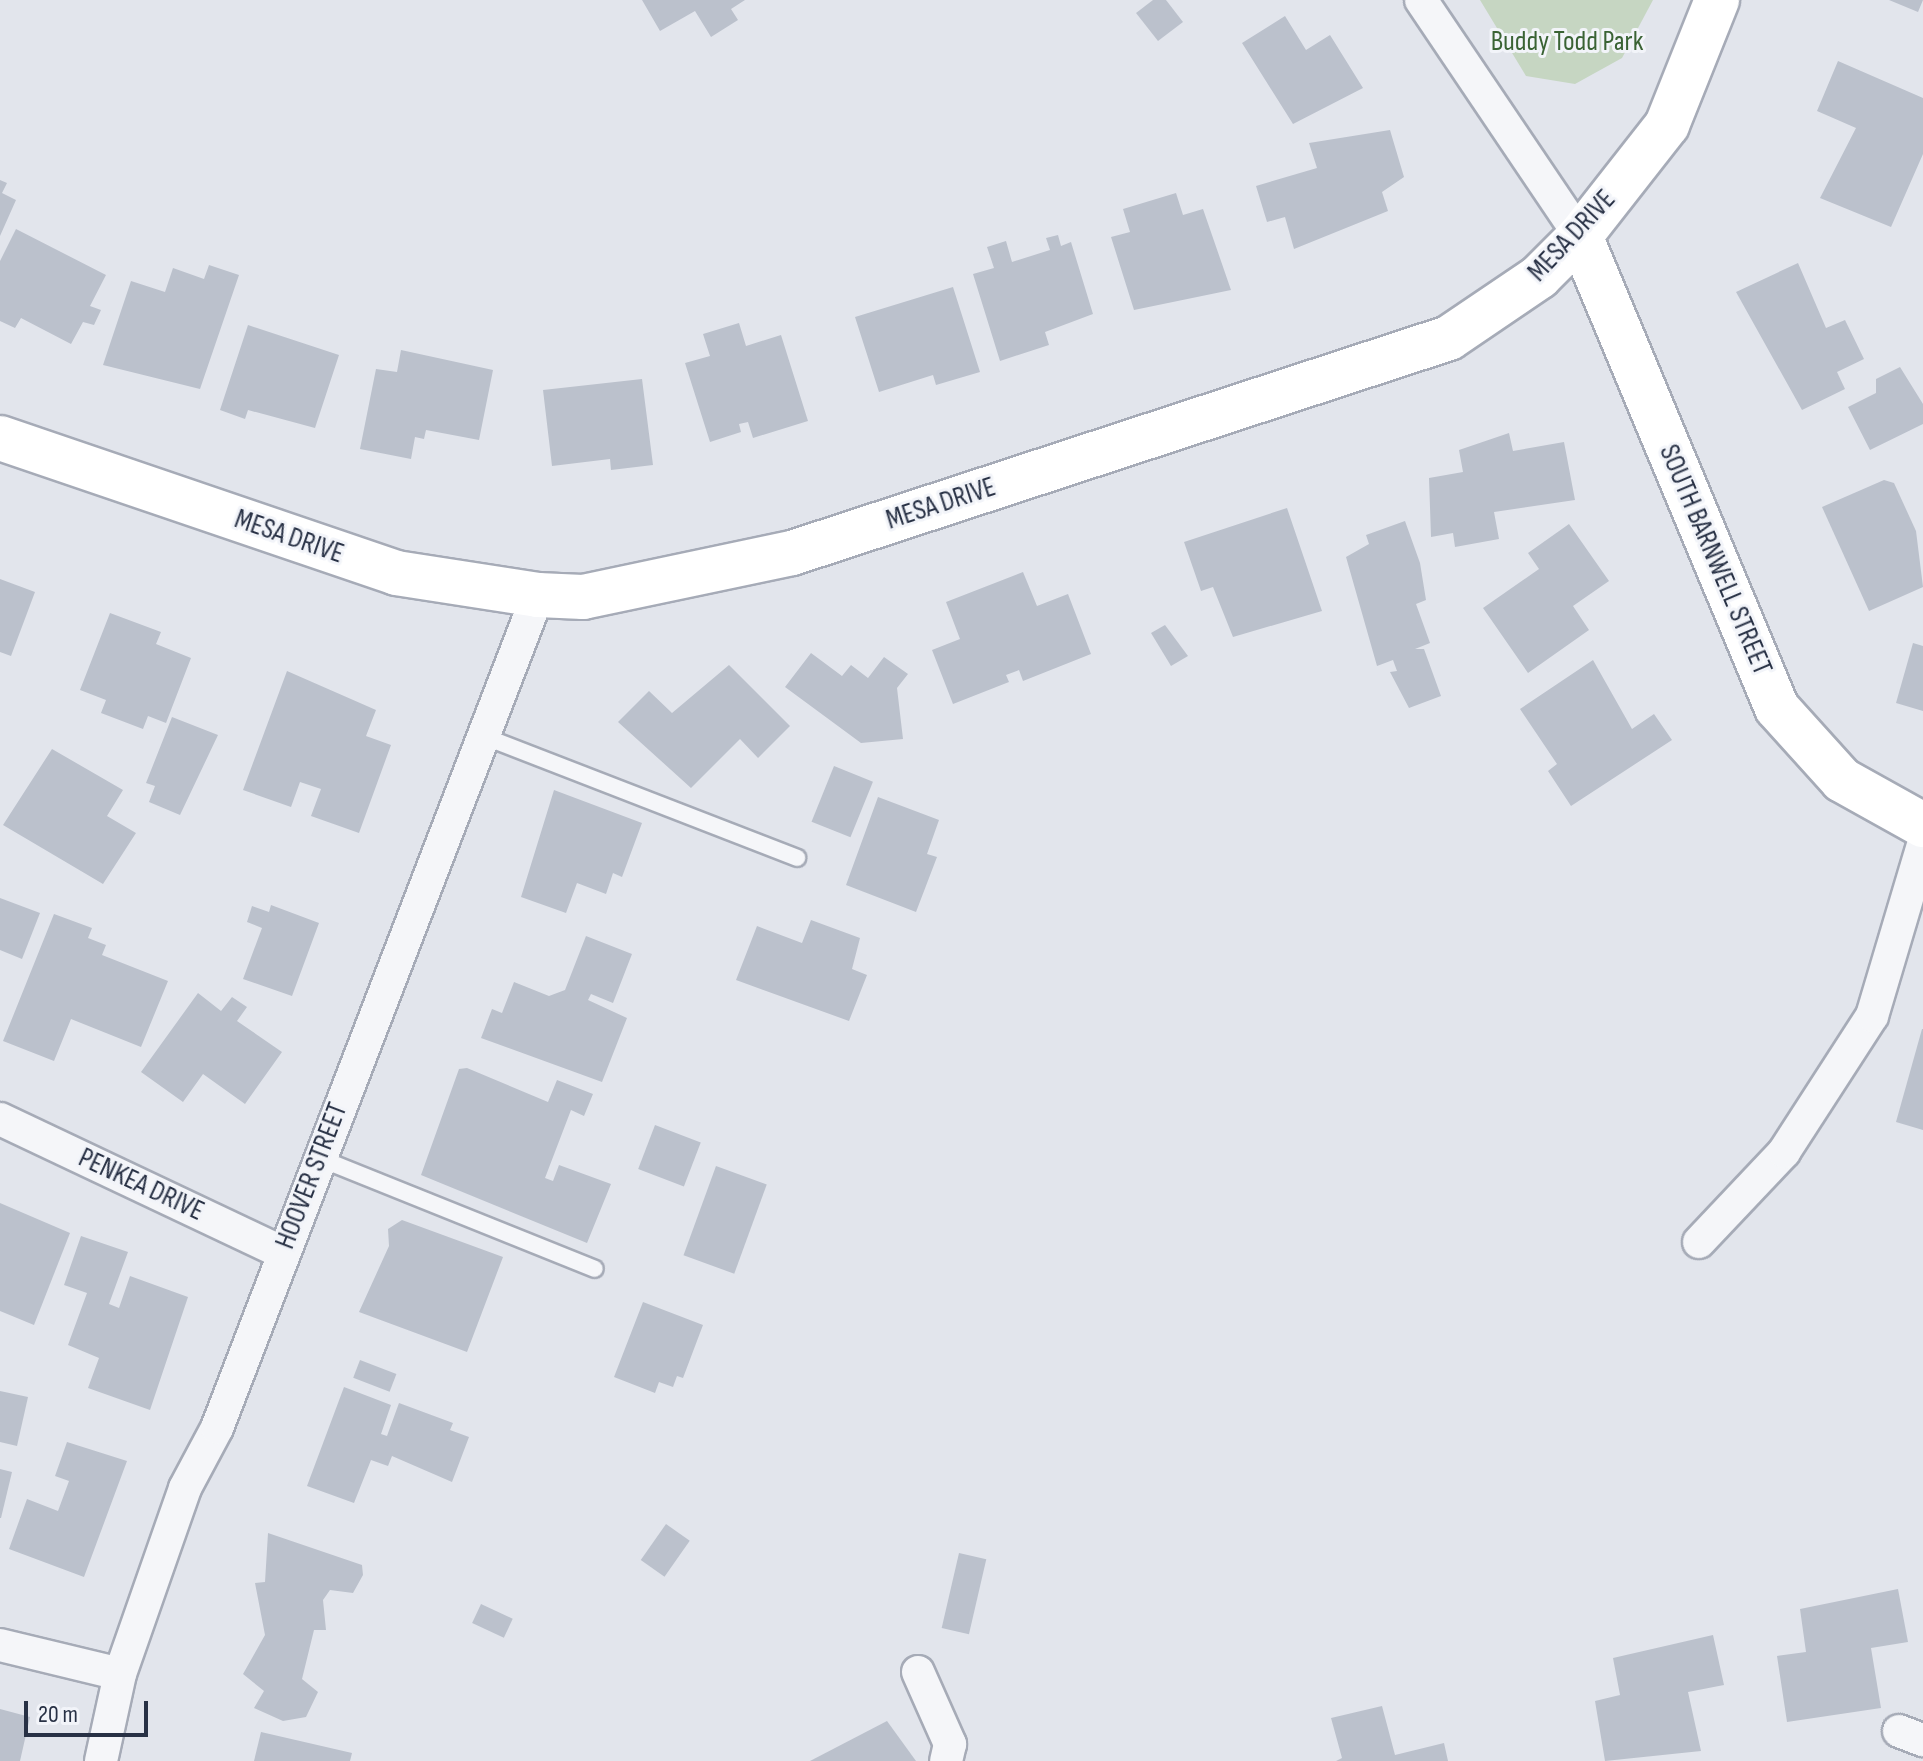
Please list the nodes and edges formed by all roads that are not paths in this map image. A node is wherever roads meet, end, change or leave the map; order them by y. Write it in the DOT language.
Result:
graph roads {
  1 [pos="1421,0"];
  2 [pos="1717,0"];
  3 [pos="1580,236"];
  4 [pos="0,438"];
  5 [pos="538,595"];
  6 [pos="483,736"];
  7 [pos="1923,825"];
  8 [pos="1923,845"];
  9 [pos="797,858"];
  10 [pos="0,1119"];
  11 [pos="319,1158"];
  12 [pos="1699,1242"];
  13 [pos="282,1252"];
  14 [pos="595,1269"];
  15 [pos="0,1645"];
  16 [pos="918,1672"];
  17 [pos="120,1674"];
  18 [pos="101,1761"];
  19 [pos="946,1761"];
  1 -- 3 [label="street"];
  2 -- 3 [label="main road, MESA DRIVE"];
  3 -- 5 [label="main road, MESA DRIVE"];
  3 -- 7 [label="main road, SOUTH BARNWELL STREET"];
  4 -- 5 [label="main road, MESA DRIVE"];
  5 -- 6 [label="street, HOOVER STREET"];
  6 -- 9 [label="lane"];
  6 -- 11 [label="street, HOOVER STREET"];
  8 -- 12 [label="street"];
  10 -- 13 [label="street, PENKEA DRIVE"];
  11 -- 13 [label="street, HOOVER STREET"];
  11 -- 14 [label="lane"];
  13 -- 17 [label="street, HOOVER STREET"];
  15 -- 17 [label="street"];
  16 -- 19 [label="street"];
  17 -- 18 [label="street, HOOVER STREET"];
}
